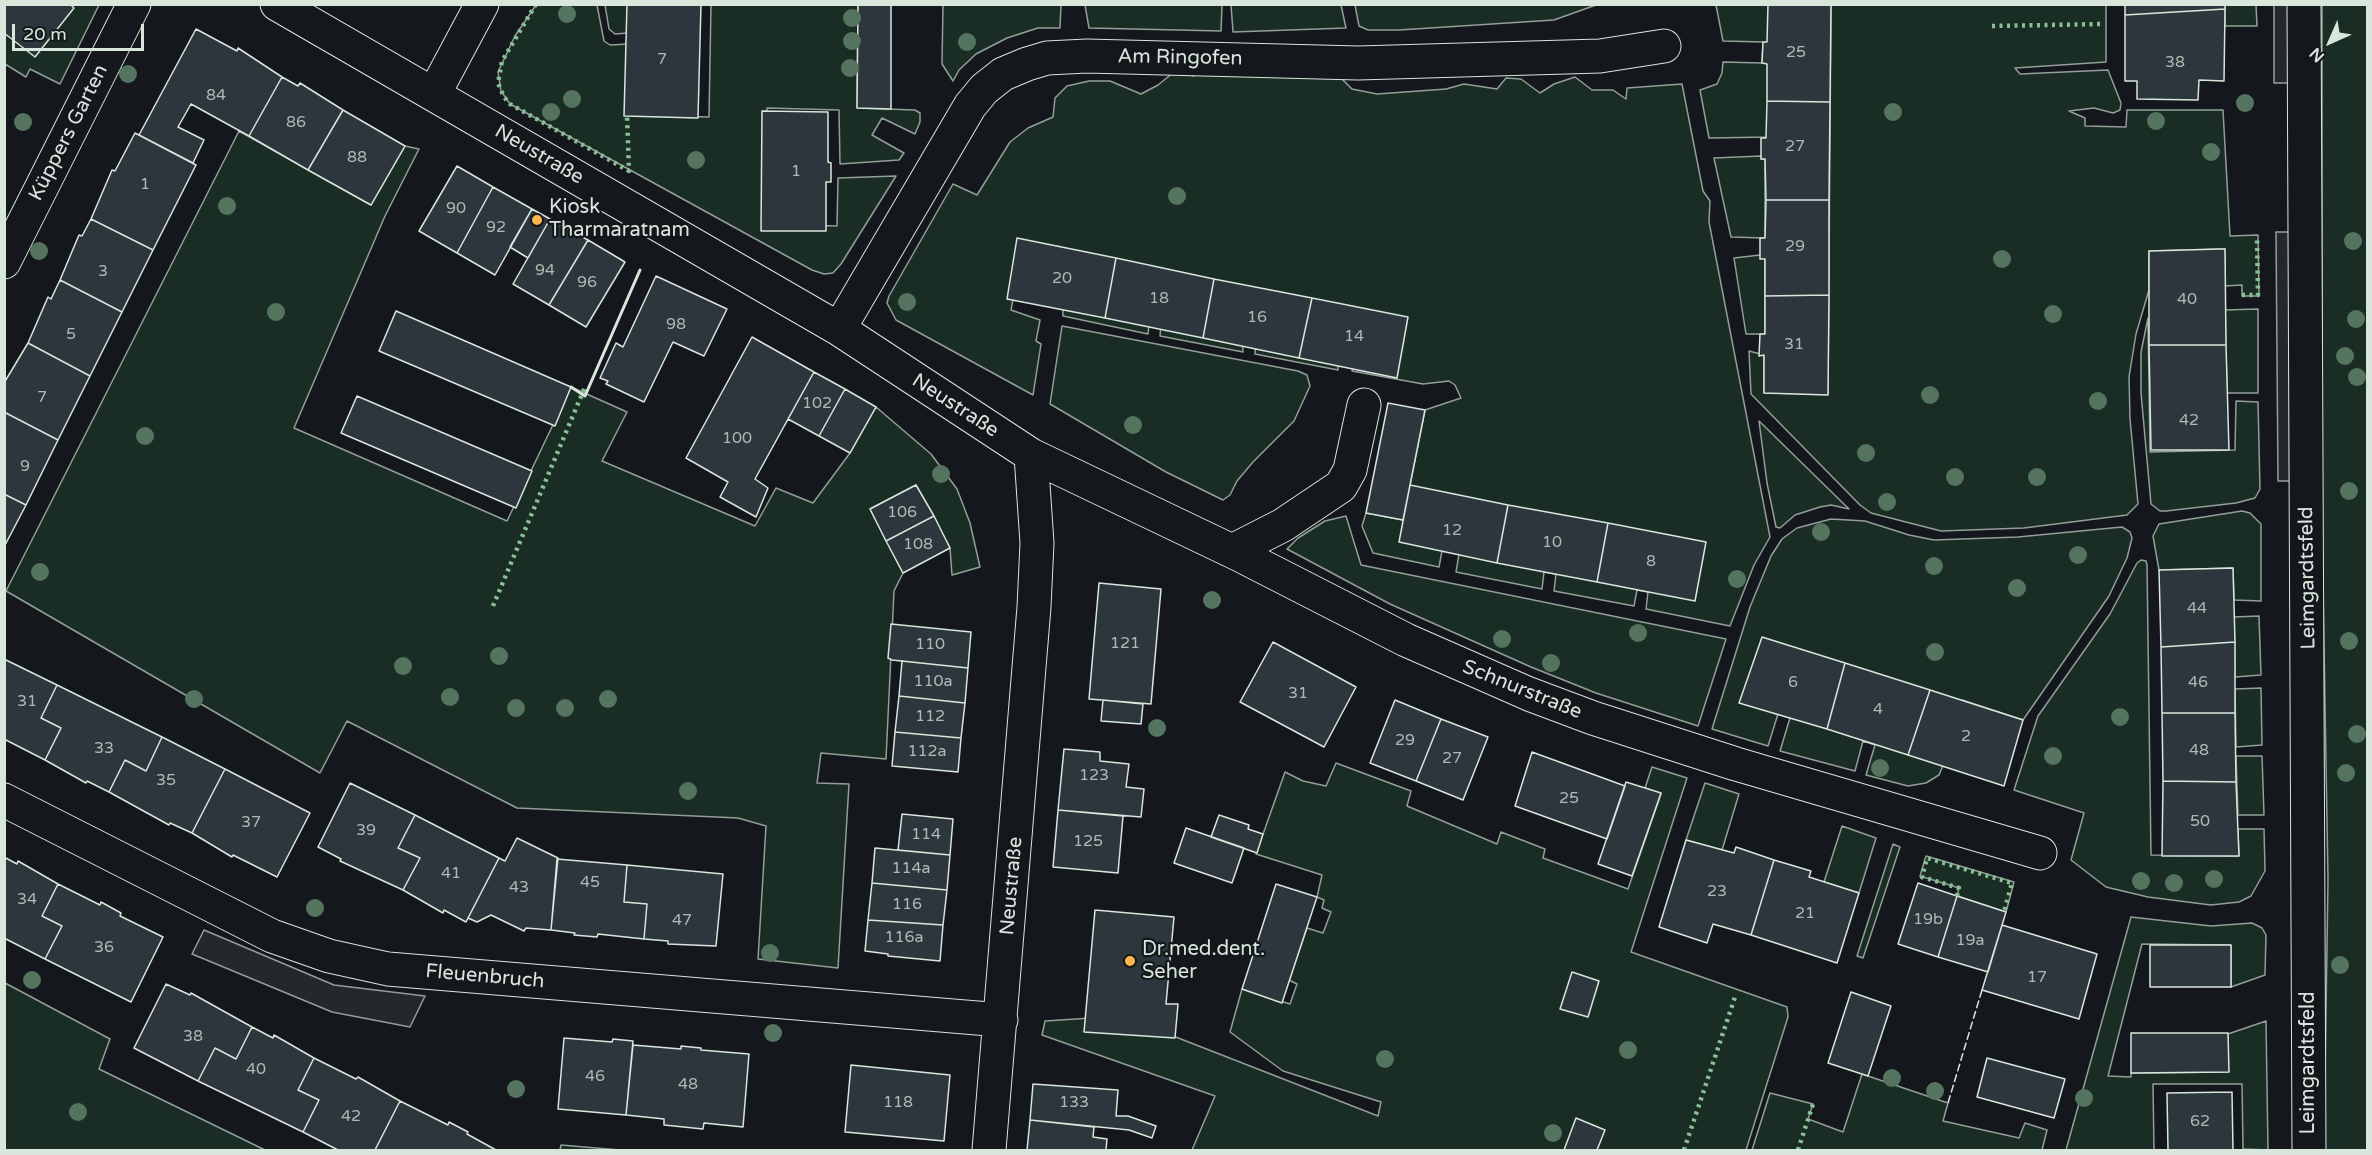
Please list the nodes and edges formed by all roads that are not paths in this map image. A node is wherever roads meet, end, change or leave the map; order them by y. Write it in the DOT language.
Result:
graph roads {
  1 [pos="134,4"];
  2 [pos="278,4"];
  3 [pos="482,4"];
  4 [pos="2304,4"];
  5 [pos="1664,46"];
  6 [pos="434,94"];
  7 [pos="4,262"];
  8 [pos="839,329"];
  9 [pos="1364,405"];
  10 [pos="1031,455"];
  11 [pos="1232,550"];
  12 [pos="4,800"];
  13 [pos="2040,853"];
  14 [pos="1001,1020"];
  15 [pos="989,1150"];
  16 [pos="2309,1150"];
  1 -- 7 [label="street, Küppers Garten"];
  2 -- 6 [label="street, Neustraße"];
  3 -- 6 [label="street"];
  4 -- 16 [label="street, Leimgardtsfeld"];
  5 -- 8 [label="street, Am Ringofen"];
  6 -- 8 [label="street, Neustraße"];
  8 -- 10 [label="street, Neustraße"];
  9 -- 11 [label="street"];
  10 -- 11 [label="street, Schnurstraße"];
  10 -- 14 [label="street, Neustraße"];
  11 -- 13 [label="street, Schnurstraße"];
  12 -- 14 [label="street, Fleuenbruch"];
  14 -- 15 [label="street, Neustraße"];
}
